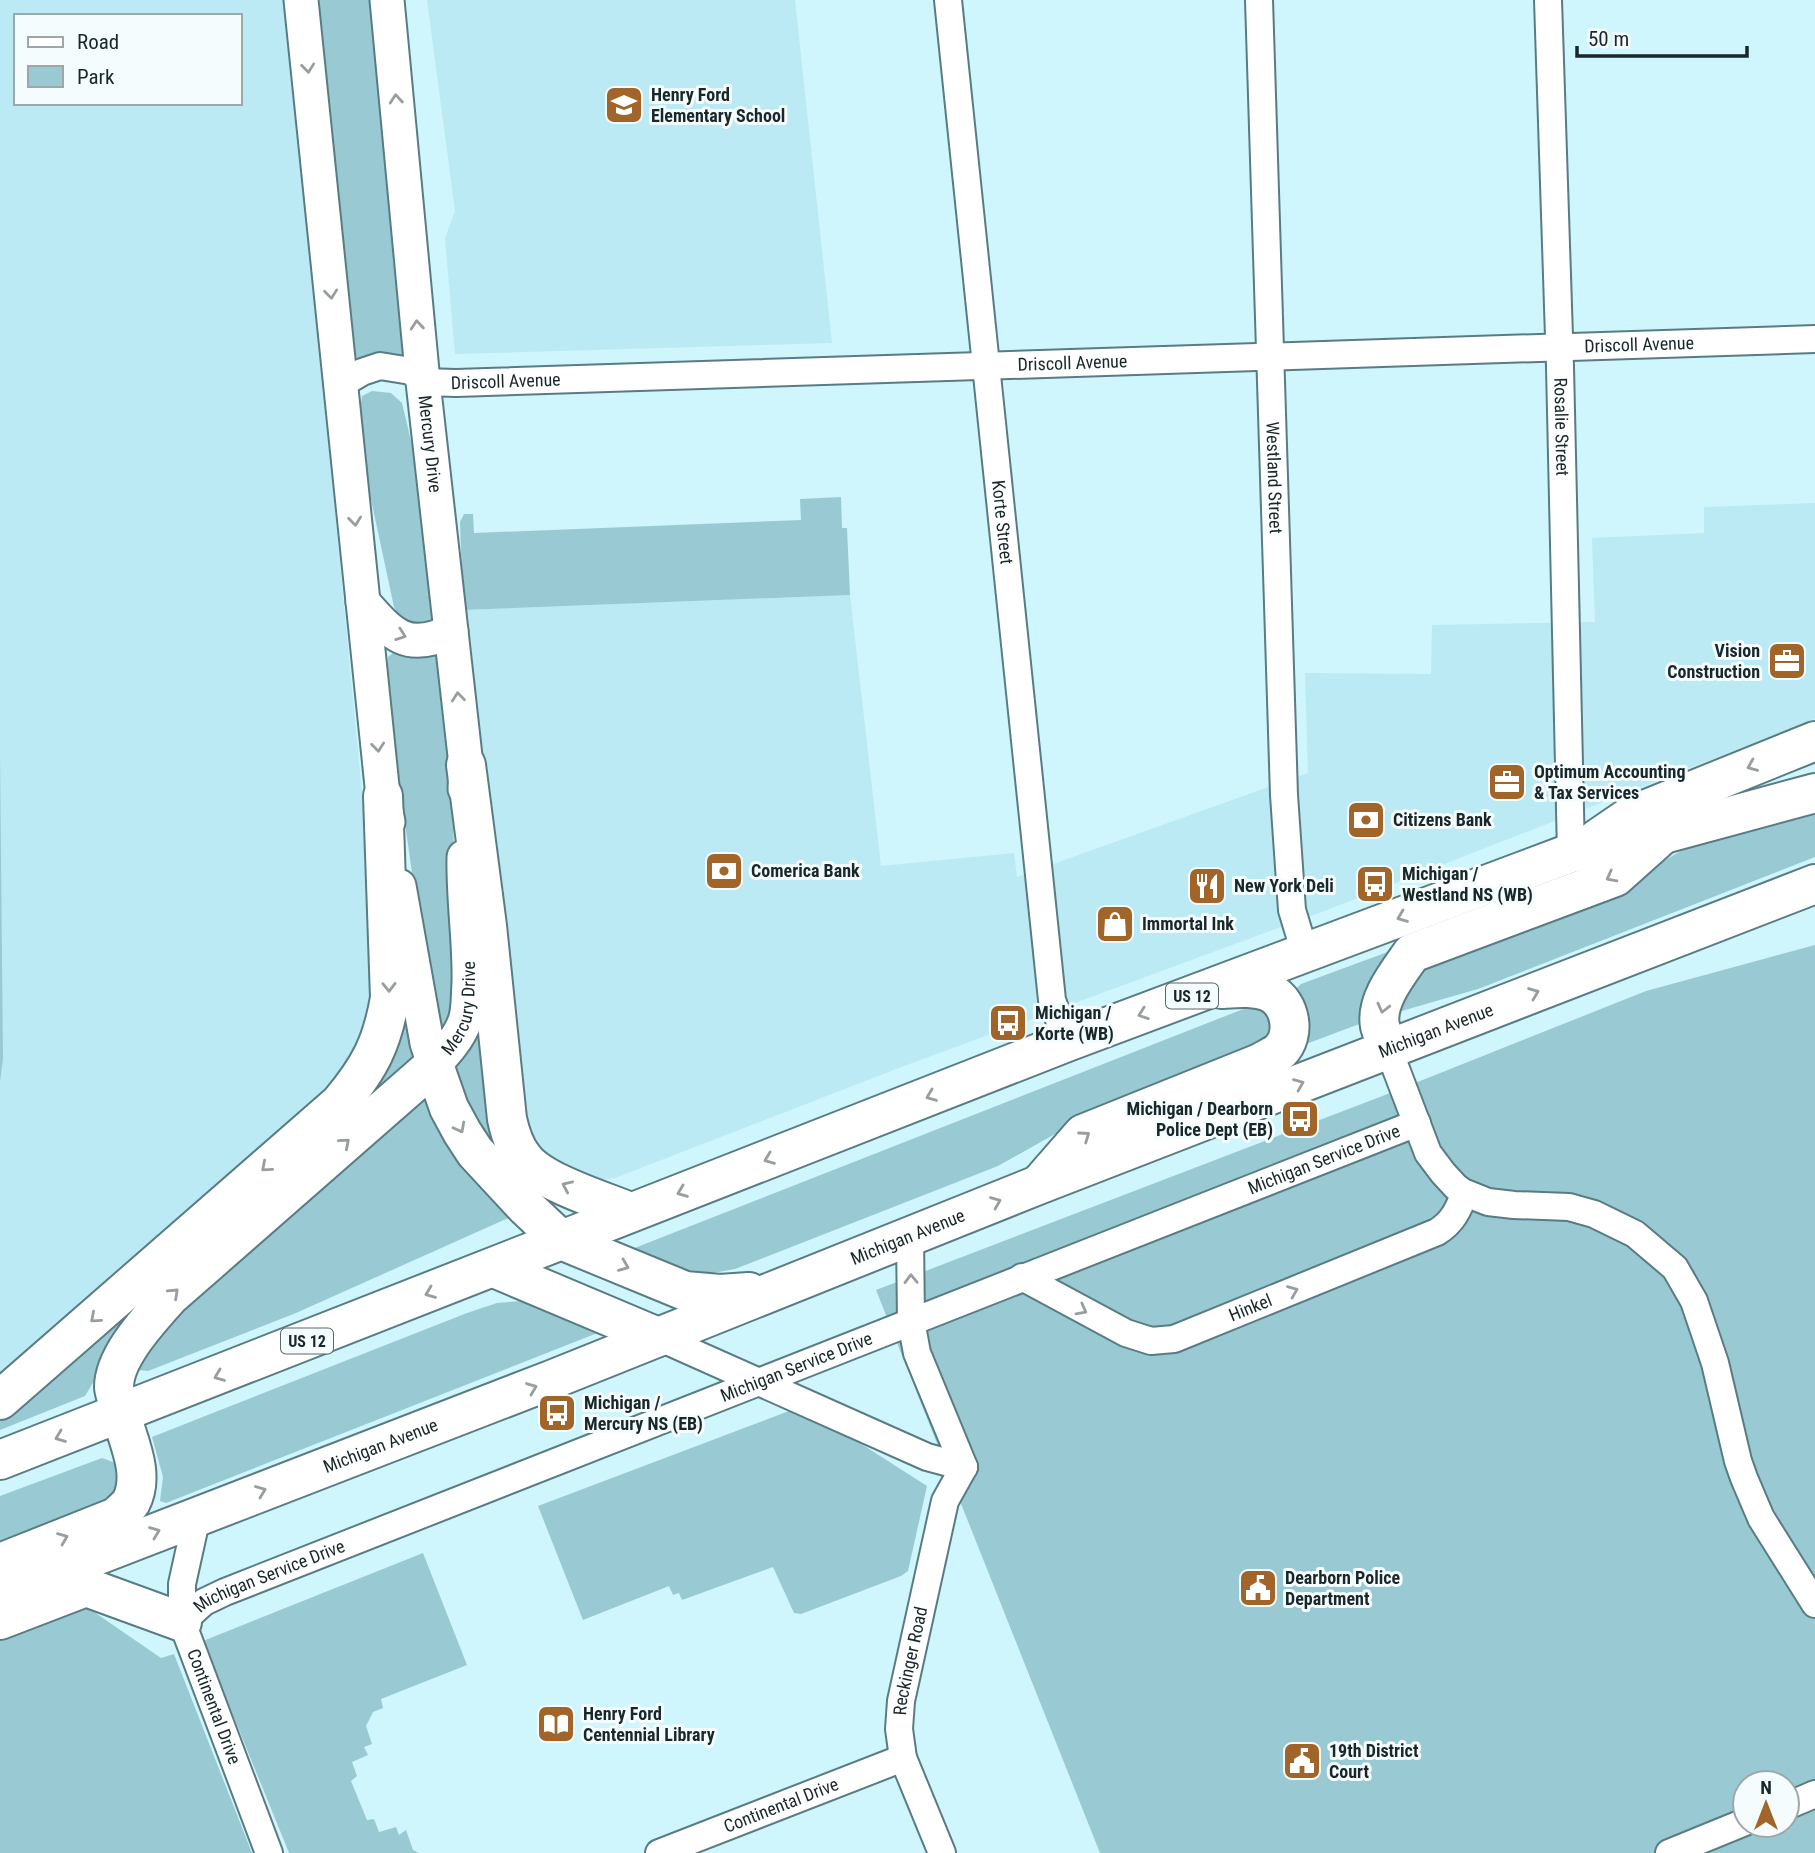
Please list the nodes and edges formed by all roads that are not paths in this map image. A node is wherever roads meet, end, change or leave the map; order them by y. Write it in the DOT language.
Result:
graph roads {
  1 [pos="301,0"];
  2 [pos="387,0"];
  3 [pos="948,0"];
  4 [pos="1259,0"];
  5 [pos="1548,0"];
  6 [pos="1815,339"];
  7 [pos="1560,347"];
  8 [pos="1270,357"];
  9 [pos="985,366"];
  10 [pos="423,382"];
  11 [pos="340,385"];
  12 [pos="363,602"];
  13 [pos="451,631"];
  14 [pos="1815,741"];
  15 [pos="466,765"];
  16 [pos="1815,793"];
  17 [pos="383,796"];
  18 [pos="1664,834"];
  19 [pos="1576,852"];
  20 [pos="1815,884"];
  21 [pos="1815,909"];
  22 [pos="1305,953"];
  23 [pos="1609,964"];
  24 [pos="1211,989"];
  25 [pos="1067,1042"];
  26 [pos="1388,1048"];
  27 [pos="434,1065"];
  28 [pos="1417,1123"];
  29 [pos="1038,1185"];
  30 [pos="1461,1190"];
  31 [pos="630,1212"];
  32 [pos="910,1237"];
  33 [pos="561,1240"];
  34 [pos="494,1268"];
  35 [pos="1022,1277"];
  36 [pos="775,1290"];
  37 [pos="911,1321"];
  38 [pos="658,1337"];
  39 [pos="758,1381"];
  40 [pos="0,1400"];
  41 [pos="120,1414"];
  42 [pos="0,1460"];
  43 [pos="964,1467"];
  44 [pos="197,1516"];
  45 [pos="0,1563"];
  46 [pos="0,1593"];
  47 [pos="1815,1604"];
  48 [pos="0,1620"];
  49 [pos="182,1622"];
  50 [pos="903,1758"];
  51 [pos="1731,1828"];
  52 [pos="269,1853"];
  53 [pos="659,1853"];
  54 [pos="942,1853"];
  55 [pos="1669,1853"];
  1 -- 11 [label="street, Mercury Drive, one-way"];
  10 -- 2 [label="street, Mercury Drive, one-way"];
  3 -- 9 [label="street, Korte Street"];
  4 -- 8 [label="street, Westland Street"];
  5 -- 7 [label="street, Rosalie Street"];
  6 -- 7 [label="street, Driscoll Avenue"];
  7 -- 8 [label="street, Driscoll Avenue"];
  7 -- 19 [label="street, Rosalie Street"];
  8 -- 9 [label="street, Driscoll Avenue"];
  8 -- 22 [label="street, Westland Street"];
  9 -- 10 [label="street, Driscoll Avenue"];
  9 -- 25 [label="street, Korte Street"];
  10 -- 11 [label="street, Driscoll Avenue"];
  10 -- 13 [label="street, Mercury Drive"];
  11 -- 12 [label="street, Mercury Drive, one-way"];
  12 -- 13 [label="street, one-way"];
  12 -- 17 [label="street, Mercury Drive, one-way"];
  15 -- 13 [label="street, Mercury Drive, one-way"];
  14 -- 19 [label="main road, one-way"];
  15 -- 27 [label="street, Mercury Drive"];
  31 -- 15 [label="main road, one-way"];
  16 -- 18 [label="main road, US 12"];
  17 -- 27 [label="street, Mercury Drive"];
  17 -- 40 [label="main road, one-way"];
  18 -- 19 [label="main road, US 12"];
  18 -- 26 [label="main road, one-way"];
  19 -- 22 [label="main road, US 12, one-way"];
  20 -- 23 [label="main road, Michigan Avenue"];
  21 -- 23 [label="main road"];
  22 -- 24 [label="main road, US 12"];
  26 -- 23 [label="main road, Michigan Avenue, one-way"];
  24 -- 25 [label="main road, US 12, one-way"];
  29 -- 24 [label="main road, one-way"];
  25 -- 31 [label="main road, US 12, one-way"];
  26 -- 28 [label="street"];
  29 -- 26 [label="main road, Michigan Avenue, one-way"];
  27 -- 33 [label="main road, one-way"];
  41 -- 27 [label="main road, one-way"];
  28 -- 30 [label="street"];
  28 -- 35 [label="street, Michigan Service Drive"];
  32 -- 29 [label="main road, Michigan Avenue, one-way"];
  35 -- 30 [label="street, Hinkel, one-way"];
  30 -- 47 [label="street"];
  31 -- 33 [label="main road, US 12"];
  32 -- 36 [label="main road, Michigan Avenue"];
  37 -- 32 [label="street, one-way"];
  33 -- 34 [label="main road, US 12"];
  33 -- 36 [label="main road, one-way"];
  34 -- 38 [label="main road"];
  34 -- 41 [label="main road, US 12, one-way"];
  35 -- 37 [label="street, Michigan Service Drive"];
  36 -- 38 [label="main road, Michigan Avenue"];
  37 -- 39 [label="street, Michigan Service Drive"];
  37 -- 43 [label="street"];
  38 -- 39 [label="street"];
  44 -- 38 [label="main road, Michigan Avenue, one-way"];
  39 -- 43 [label="street"];
  39 -- 49 [label="street, Michigan Service Drive"];
  41 -- 42 [label="main road, US 12, one-way"];
  45 -- 41 [label="main road, one-way"];
  43 -- 50 [label="street, Reckinger Road"];
  46 -- 44 [label="main road, Michigan Avenue, one-way"];
  44 -- 49 [label="street, Continental Drive"];
  48 -- 49 [label="main road"];
  49 -- 52 [label="street, Continental Drive"];
  50 -- 53 [label="street, Continental Drive"];
  50 -- 54 [label="street, Reckinger Road"];
  51 -- 55 [label="street"];
}
